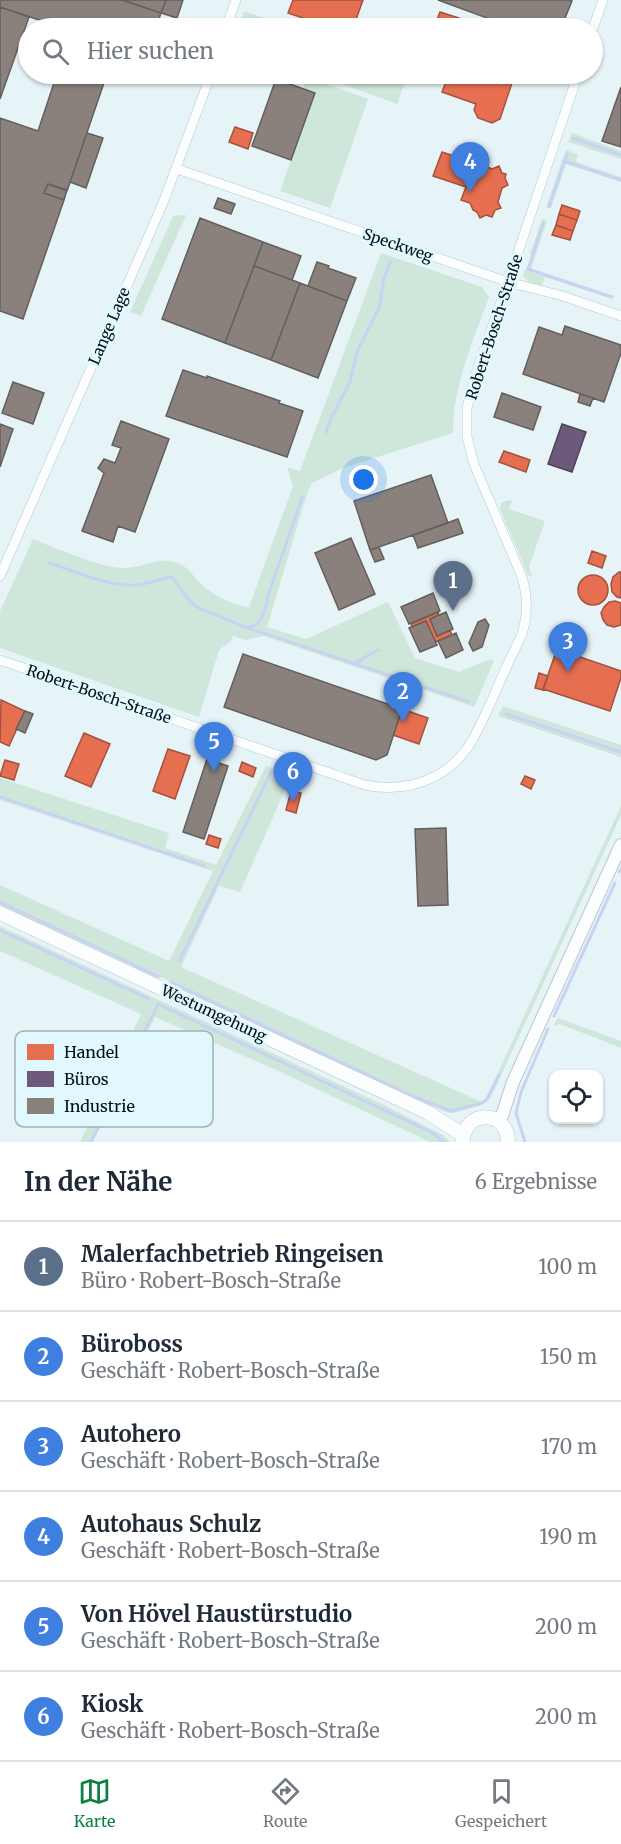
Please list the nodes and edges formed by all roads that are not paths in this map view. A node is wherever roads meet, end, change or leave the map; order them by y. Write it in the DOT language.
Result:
graph roads {
  1 [pos="236,0"];
  2 [pos="603,0"];
  3 [pos="230,18"];
  4 [pos="597,18"];
  5 [pos="207,84"];
  6 [pos="575,84"];
  7 [pos="177,169"];
  8 [pos="508,282"];
  9 [pos="621,316"];
  10 [pos="0,576"];
  11 [pos="0,660"];
  12 [pos="621,846"];
  13 [pos="0,913"];
  14 [pos="495,1120"];
  15 [pos="465,1134"];
  16 [pos="508,1142"];
  1 -- 3 [label="street"];
  2 -- 4 [label="street"];
  5 -- 7 [label="street, Lange Lage"];
  6 -- 8 [label="street, Robert-Bosch-Straße"];
  7 -- 8 [label="street, Speckweg"];
  7 -- 10 [label="street, Lange Lage"];
  8 -- 9 [label="street, Speckweg"];
  8 -- 11 [label="street, Robert-Bosch-Straße"];
  12 -- 14 [label="main road"];
  13 -- 15 [label="main road, Westumgehung"];
  14 -- 15 [label="main road"];
  14 -- 16 [label="main road"];
}
